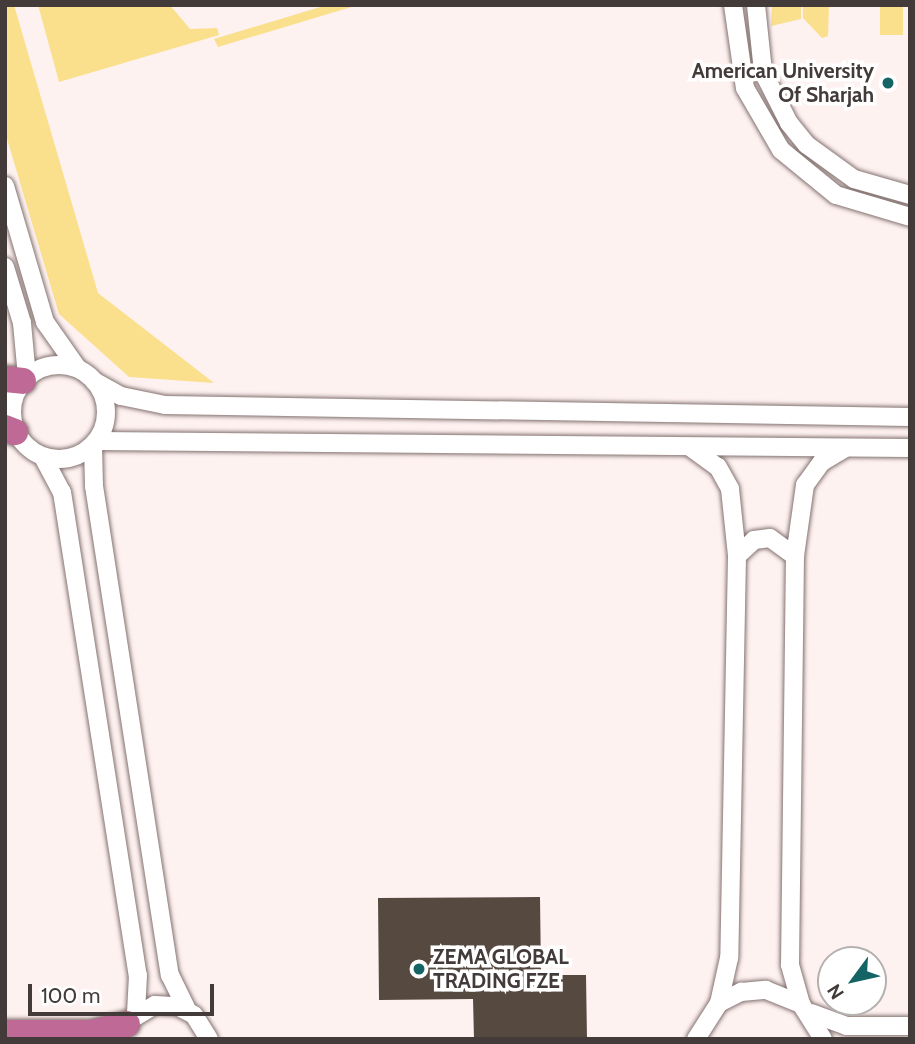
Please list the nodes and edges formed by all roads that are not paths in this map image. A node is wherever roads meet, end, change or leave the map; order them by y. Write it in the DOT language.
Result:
graph roads {
  1 [pos="733,5"];
  2 [pos="756,5"];
  3 [pos="5,186"];
  4 [pos="910,195"];
  5 [pos="910,217"];
  6 [pos="5,267"];
  7 [pos="78,369"];
  8 [pos="18,379"];
  9 [pos="94,381"];
  10 [pos="910,417"];
  11 [pos="10,430"];
  12 [pos="95,443"];
  13 [pos="687,446"];
  14 [pos="847,447"];
  15 [pos="910,448"];
  16 [pos="43,457"];
  17 [pos="737,556"];
  18 [pos="795,556"];
  19 [pos="719,1003"];
  20 [pos="804,1007"];
  21 [pos="187,1010"];
  22 [pos="128,1026"];
  23 [pos="910,1026"];
  24 [pos="5,1032"];
  25 [pos="209,1039"];
  26 [pos="696,1039"];
  27 [pos="823,1039"];
  1 -- 5 [label="street"];
  2 -- 4 [label="street"];
  3 -- 7 [label="street"];
  6 -- 8 [label="street"];
  7 -- 8 [label="street"];
  7 -- 9 [label="street"];
  8 -- 11 [label="street"];
  9 -- 10 [label="street"];
  9 -- 12 [label="street"];
  11 -- 16 [label="street"];
  12 -- 13 [label="street"];
  12 -- 16 [label="street"];
  12 -- 21 [label="street"];
  13 -- 14 [label="street"];
  13 -- 17 [label="street"];
  14 -- 15 [label="street"];
  14 -- 18 [label="street"];
  16 -- 22 [label="street"];
  17 -- 18 [label="street"];
  17 -- 19 [label="street"];
  18 -- 20 [label="street"];
  19 -- 20 [label="street"];
  19 -- 26 [label="street"];
  20 -- 23 [label="street"];
  20 -- 27 [label="street"];
  21 -- 22 [label="street"];
  21 -- 25 [label="street"];
  22 -- 24 [label="highway"];
}
